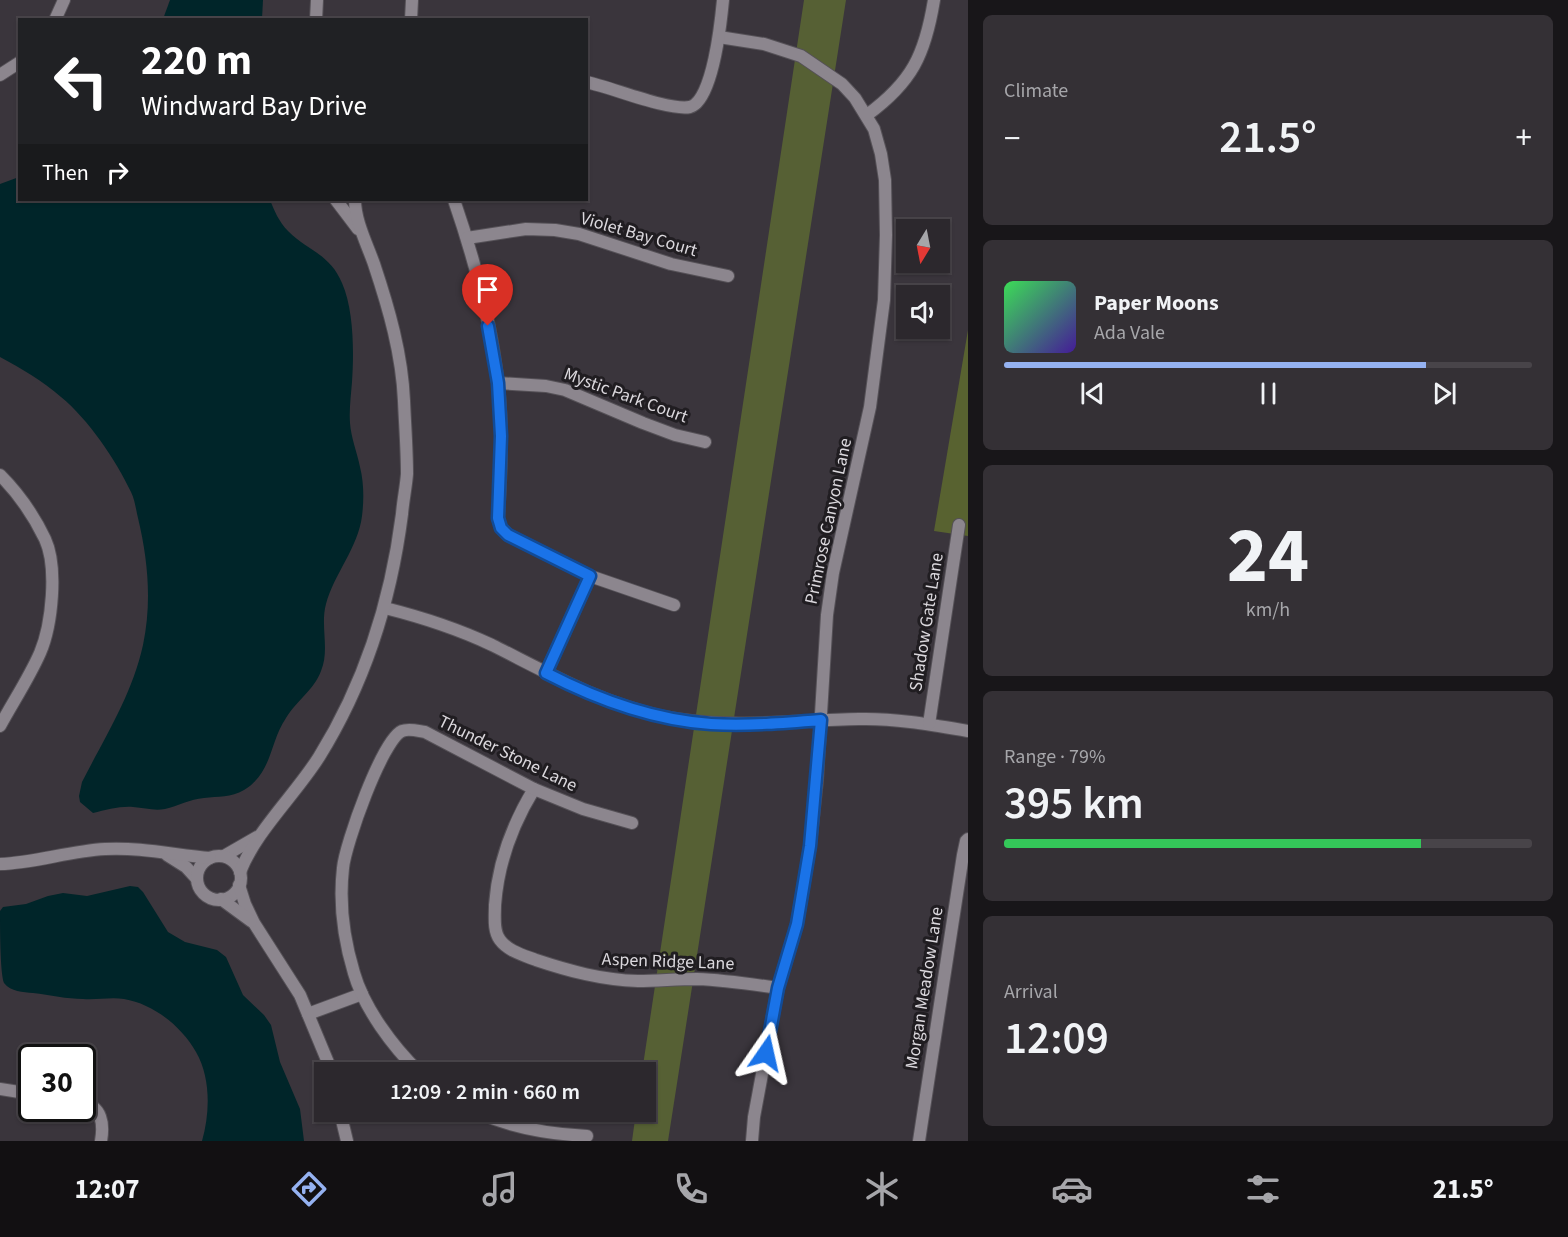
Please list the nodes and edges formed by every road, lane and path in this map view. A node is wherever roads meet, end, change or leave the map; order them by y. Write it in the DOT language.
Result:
graph roads {
  1 [pos="64,0"];
  2 [pos="317,0"];
  3 [pos="412,0"];
  4 [pos="723,0"];
  5 [pos="934,0"];
  6 [pos="56,18"];
  7 [pos="316,18"];
  8 [pos="411,18"];
  9 [pos="719,37"];
  10 [pos="18,63"];
  11 [pos="0,75"];
  12 [pos="588,83"];
  13 [pos="867,115"];
  14 [pos="337,201"];
  15 [pos="355,201"];
  16 [pos="454,201"];
  17 [pos="363,235"];
  18 [pos="467,238"];
  19 [pos="729,276"];
  20 [pos="498,383"];
  21 [pos="705,442"];
  22 [pos="0,475"];
  23 [pos="959,525"];
  24 [pos="590,576"];
  25 [pos="674,605"];
  26 [pos="385,608"];
  27 [pos="546,673"];
  28 [pos="821,720"];
  29 [pos="929,724"];
  30 [pos="0,726"];
  31 [pos="968,731"];
  32 [pos="534,789"];
  33 [pos="632,823"];
  34 [pos="263,833"];
  35 [pos="967,840"];
  36 [pos="160,852"];
  37 [pos="224,856"];
  38 [pos="210,858"];
  39 [pos="0,864"];
  40 [pos="197,879"];
  41 [pos="239,879"];
  42 [pos="221,899"];
  43 [pos="254,923"];
  44 [pos="778,988"];
  45 [pos="362,994"];
  46 [pos="308,1014"];
  47 [pos="328,1062"];
  48 [pos="409,1062"];
  49 [pos="0,1089"];
  50 [pos="18,1092"];
  51 [pos="96,1108"];
  52 [pos="342,1122"];
  53 [pos="504,1122"];
  54 [pos="587,1136"];
  55 [pos="101,1141"];
  56 [pos="346,1141"];
  57 [pos="752,1141"];
  58 [pos="920,1141"];
  1 -- 6 [label="street"];
  2 -- 7 [label="street"];
  3 -- 8 [label="street"];
  4 -- 9 [label="street"];
  5 -- 13 [label="street"];
  9 -- 12 [label="street"];
  9 -- 13 [label="street, Primrose Canyon Lane"];
  10 -- 11 [label="street"];
  13 -- 28 [label="street, Primrose Canyon Lane"];
  14 -- 17 [label="street"];
  15 -- 17 [label="street"];
  16 -- 18 [label="street"];
  17 -- 26 [label="street"];
  18 -- 19 [label="street, Violet Bay Court"];
  18 -- 20 [label="street"];
  20 -- 21 [label="street, Mystic Park Court"];
  20 -- 24 [label="street"];
  22 -- 30 [label="street"];
  23 -- 29 [label="street, Shadow Gate Lane"];
  24 -- 25 [label="street"];
  24 -- 27 [label="street"];
  26 -- 27 [label="street"];
  26 -- 34 [label="street"];
  27 -- 28 [label="street"];
  28 -- 29 [label="street"];
  28 -- 44 [label="street, Primrose Canyon Lane"];
  29 -- 31 [label="street"];
  32 -- 33 [label="street, Thunder Stone Lane"];
  32 -- 44 [label="street, Aspen Ridge Lane"];
  32 -- 45 [label="street, Thunder Stone Lane"];
  34 -- 37 [label="street"];
  34 -- 41 [label="street"];
  35 -- 58 [label="street, Morgan Meadow Lane"];
  36 -- 38 [label="street"];
  36 -- 39 [label="street"];
  36 -- 40 [label="street"];
  37 -- 38 [label="street"];
  37 -- 41 [label="street"];
  38 -- 40 [label="street"];
  40 -- 42 [label="street"];
  41 -- 42 [label="street"];
  41 -- 43 [label="street"];
  42 -- 43 [label="street"];
  43 -- 46 [label="street"];
  44 -- 57 [label="street, Primrose Canyon Lane"];
  45 -- 46 [label="street"];
  45 -- 48 [label="street"];
  46 -- 47 [label="street"];
  49 -- 50 [label="street"];
  51 -- 55 [label="street"];
  52 -- 56 [label="street"];
  53 -- 54 [label="street"];
}
